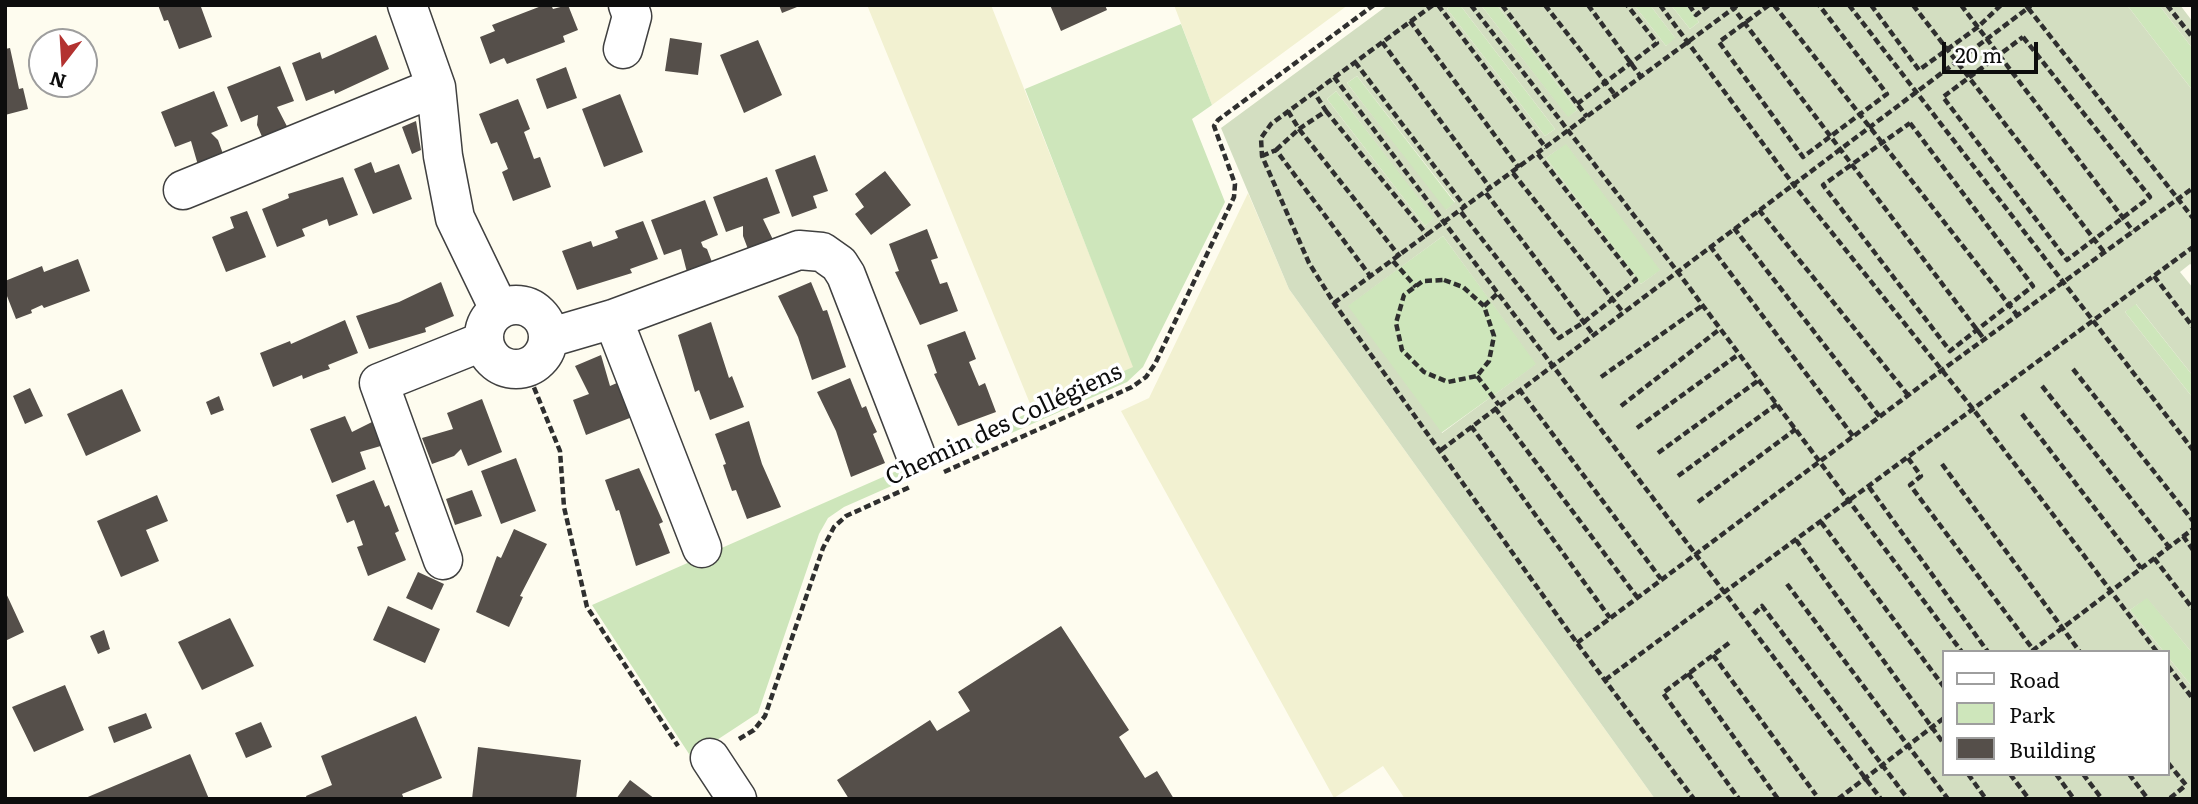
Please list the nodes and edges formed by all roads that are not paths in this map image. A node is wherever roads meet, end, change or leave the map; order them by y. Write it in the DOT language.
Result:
graph roads {
  1 [pos="407,5"];
  2 [pos="628,5"];
  3 [pos="623,49"];
  4 [pos="436,87"];
  5 [pos="183,190"];
  6 [pos="613,319"];
  7 [pos="491,325"];
  8 [pos="548,338"];
  9 [pos="923,471"];
  10 [pos="702,548"];
  11 [pos="443,560"];
  12 [pos="710,758"];
  13 [pos="737,799"];
  1 -- 4 [label="street"];
  2 -- 3 [label="street"];
  4 -- 5 [label="street"];
  4 -- 7 [label="street"];
  6 -- 8 [label="street"];
  6 -- 9 [label="street"];
  6 -- 10 [label="street"];
  7 -- 8 [label="street"];
  7 -- 8 [label="street"];
  7 -- 11 [label="street"];
  12 -- 13 [label="street"];
}
